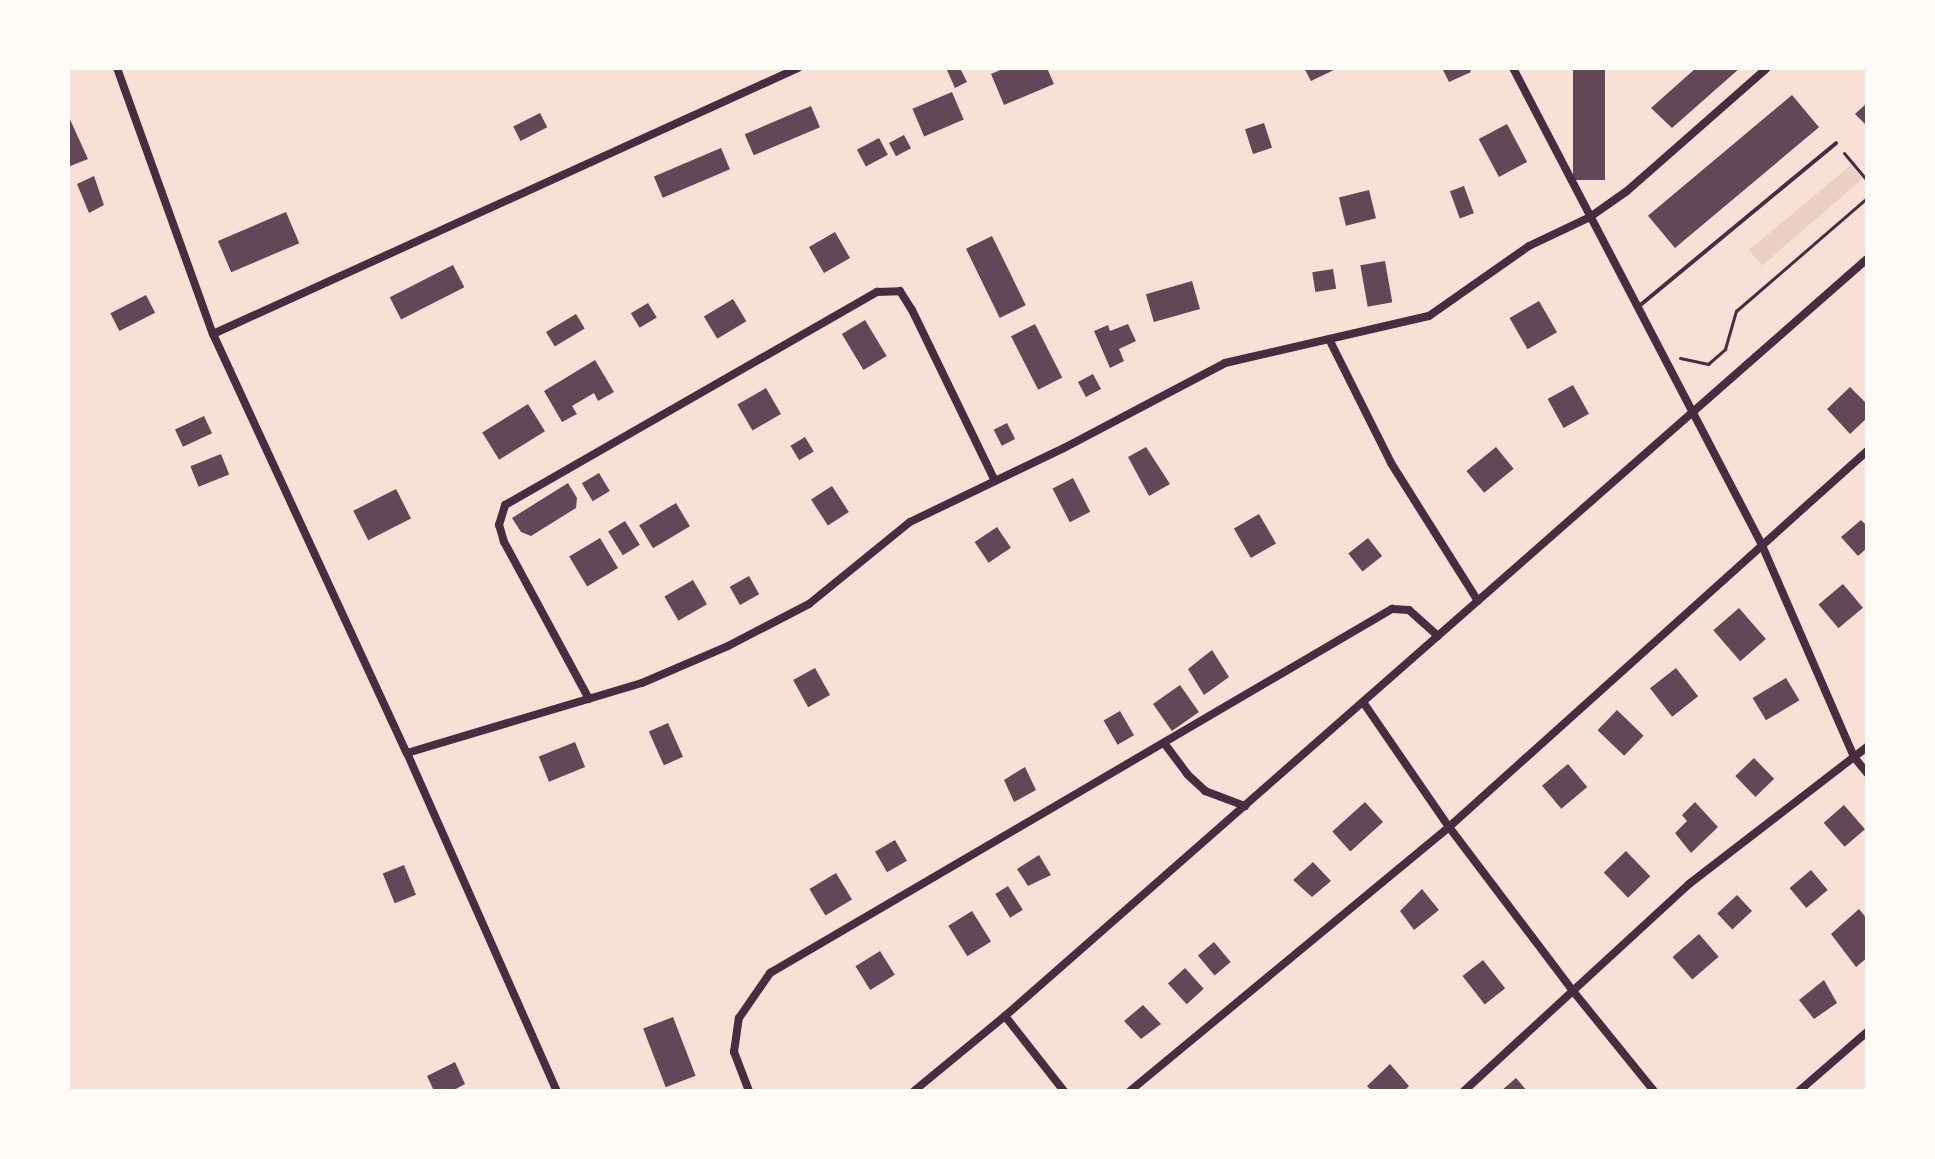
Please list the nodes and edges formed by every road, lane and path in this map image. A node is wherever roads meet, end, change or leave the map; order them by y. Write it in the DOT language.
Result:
graph roads {
  1 [pos="117,68"];
  2 [pos="798,68"];
  3 [pos="1513,68"];
  4 [pos="1767,68"];
  5 [pos="1836,143"];
  6 [pos="1867,180"];
  7 [pos="1867,198"];
  8 [pos="1590,217"];
  9 [pos="1867,259"];
  10 [pos="1638,307"];
  11 [pos="213,334"];
  12 [pos="1329,339"];
  13 [pos="1668,363"];
  14 [pos="1693,410"];
  15 [pos="1867,451"];
  16 [pos="995,481"];
  17 [pos="1761,543"];
  18 [pos="1478,601"];
  19 [pos="1438,636"];
  20 [pos="589,699"];
  21 [pos="1363,702"];
  22 [pos="1164,743"];
  23 [pos="1867,747"];
  24 [pos="407,753"];
  25 [pos="1854,757"];
  26 [pos="1867,773"];
  27 [pos="1245,806"];
  28 [pos="1449,827"];
  29 [pos="1573,991"];
  30 [pos="1005,1016"];
  31 [pos="1867,1032"];
  32 [pos="557,1091"];
  33 [pos="749,1091"];
  34 [pos="914,1091"];
  35 [pos="1064,1091"];
  36 [pos="1130,1091"];
  37 [pos="1464,1091"];
  38 [pos="1654,1091"];
  39 [pos="1799,1091"];
  1 -- 11 [label="street"];
  2 -- 11 [label="street"];
  3 -- 8 [label="street"];
  4 -- 8 [label="street"];
  5 -- 6 [label="path"];
  5 -- 10 [label="lane"];
  7 -- 13 [label="path"];
  8 -- 10 [label="street"];
  8 -- 12 [label="street"];
  9 -- 14 [label="street"];
  10 -- 13 [label="street"];
  11 -- 24 [label="street"];
  12 -- 16 [label="street"];
  12 -- 18 [label="street"];
  13 -- 14 [label="street"];
  14 -- 17 [label="street"];
  14 -- 18 [label="street"];
  15 -- 17 [label="street"];
  16 -- 20 [label="street"];
  16 -- 20 [label="street"];
  17 -- 25 [label="street"];
  17 -- 28 [label="street"];
  18 -- 19 [label="street"];
  19 -- 21 [label="street"];
  19 -- 22 [label="street"];
  20 -- 24 [label="street"];
  21 -- 27 [label="street"];
  21 -- 28 [label="street"];
  22 -- 27 [label="street"];
  22 -- 33 [label="street"];
  23 -- 25 [label="street"];
  24 -- 32 [label="street"];
  25 -- 26 [label="street"];
  25 -- 29 [label="street"];
  27 -- 30 [label="street"];
  28 -- 29 [label="street"];
  28 -- 36 [label="street"];
  29 -- 37 [label="street"];
  29 -- 38 [label="street"];
  30 -- 34 [label="street"];
  30 -- 35 [label="street"];
  31 -- 39 [label="street"];
}
